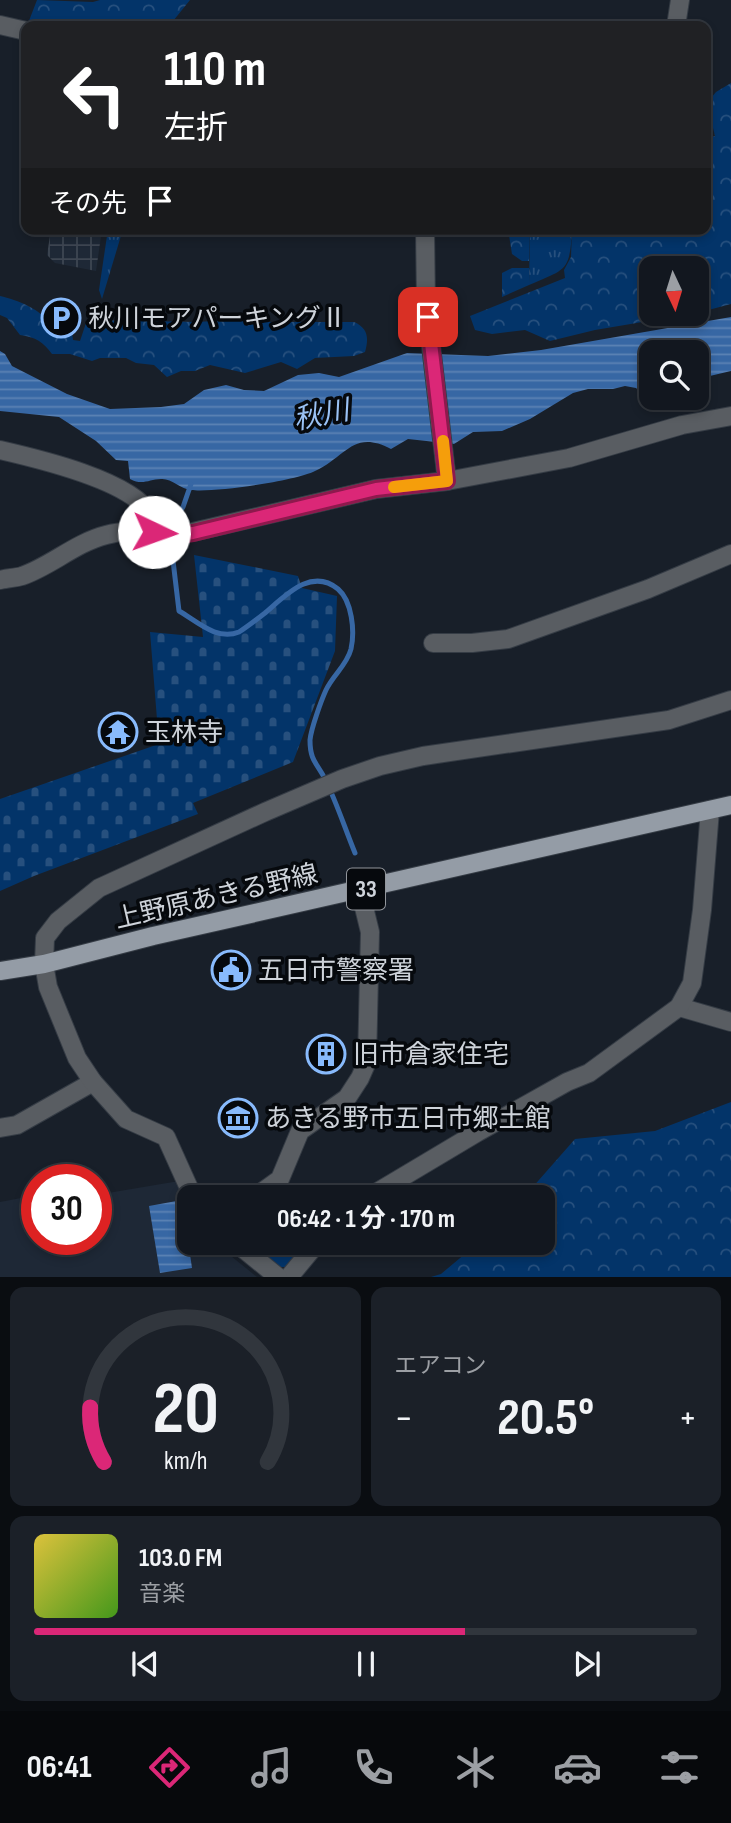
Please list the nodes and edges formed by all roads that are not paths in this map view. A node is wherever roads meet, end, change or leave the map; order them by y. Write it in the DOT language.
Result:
graph roads {
  1 [pos="680,0"];
  2 [pos="677,21"];
  3 [pos="0,25"];
  4 [pos="21,31"];
  5 [pos="425,235"];
  6 [pos="731,416"];
  7 [pos="0,450"];
  8 [pos="447,475"];
  9 [pos="155,533"];
  10 [pos="731,554"];
  11 [pos="0,580"];
  12 [pos="433,643"];
  13 [pos="731,699"];
  14 [pos="731,805"];
  15 [pos="710,810"];
  16 [pos="360,891"];
  17 [pos="44,964"];
  18 [pos="0,971"];
  19 [pos="679,1007"];
  20 [pos="731,1022"];
  21 [pos="93,1082"];
  22 [pos="0,1128"];
  23 [pos="188,1185"];
  24 [pos="272,1185"];
  25 [pos="389,1185"];
  26 [pos="252,1255"];
  27 [pos="307,1255"];
  28 [pos="278,1277"];
  29 [pos="289,1277"];
  1 -- 2 [label="street"];
  3 -- 4 [label="street"];
  5 -- 8 [label="street"];
  6 -- 8 [label="street"];
  7 -- 9 [label="street"];
  8 -- 9 [label="street"];
  9 -- 11 [label="street"];
  10 -- 12 [label="street"];
  13 -- 17 [label="street"];
  14 -- 15 [label="main road, 上野原あきる野線 / 33"];
  15 -- 16 [label="main road, 上野原あきる野線 / 33"];
  15 -- 19 [label="street"];
  16 -- 17 [label="main road, 上野原あきる野線 / 33"];
  16 -- 24 [label="street"];
  17 -- 18 [label="main road, 上野原あきる野線 / 33"];
  17 -- 21 [label="street"];
  19 -- 20 [label="street"];
  19 -- 25 [label="street"];
  21 -- 22 [label="street"];
  21 -- 23 [label="street"];
  26 -- 28 [label="street"];
  27 -- 29 [label="street"];
}
